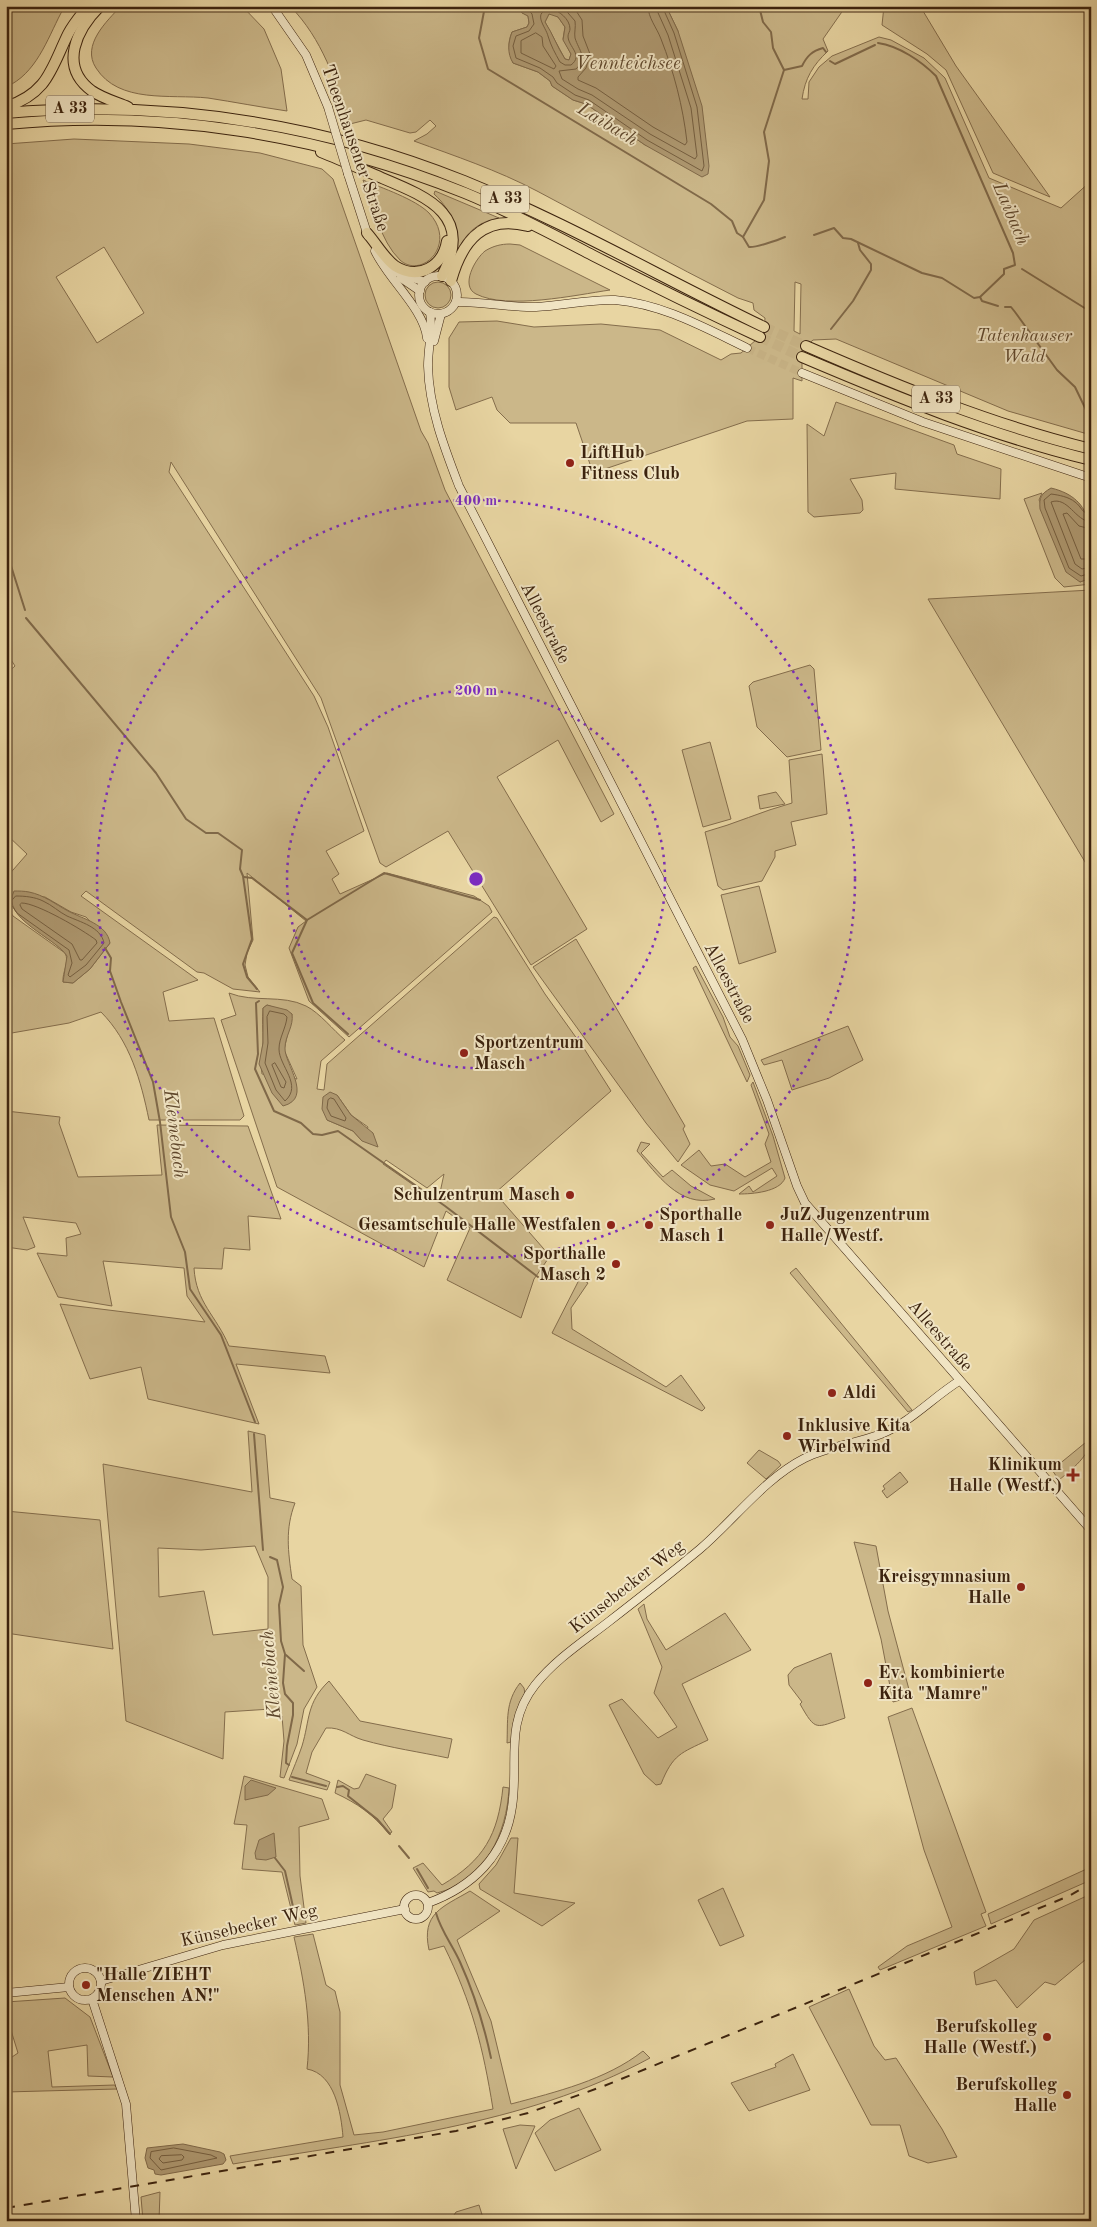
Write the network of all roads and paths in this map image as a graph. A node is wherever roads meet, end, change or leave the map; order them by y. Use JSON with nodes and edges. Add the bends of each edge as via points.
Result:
{"nodes":[{"id":1,"x":88,"y":6,"type":"edge"},
{"id":2,"x":100,"y":6,"type":"edge"},
{"id":3,"x":272,"y":6,"type":"edge"},
{"id":4,"x":6,"y":107,"type":"edge"},
{"id":5,"x":134,"y":109,"type":"junction"},
{"id":6,"x":6,"y":113,"type":"edge"},
{"id":7,"x":6,"y":124,"type":"edge"},
{"id":8,"x":285,"y":138,"type":"junction"},
{"id":9,"x":441,"y":211,"type":"junction"},
{"id":10,"x":543,"y":230,"type":"junction"},
{"id":11,"x":367,"y":233,"type":"junction"},
{"id":12,"x":375,"y":251,"type":"junction"},
{"id":13,"x":395,"y":272,"type":"junction"},
{"id":14,"x":446,"y":279,"type":"junction"},
{"id":15,"x":425,"y":282,"type":"junction"},
{"id":16,"x":420,"y":292,"type":"junction"},
{"id":17,"x":457,"y":293,"type":"junction"},
{"id":18,"x":456,"y":302,"type":"junction"},
{"id":19,"x":500,"y":306,"type":"junction"},
{"id":20,"x":430,"y":312,"type":"junction"},
{"id":21,"x":441,"y":314,"type":"junction"},
{"id":22,"x":806,"y":346,"type":"tunnel mouth"},
{"id":23,"x":747,"y":348,"type":"tunnel mouth"},
{"id":24,"x":802,"y":357,"type":"tunnel mouth"},
{"id":25,"x":428,"y":367,"type":"junction"},
{"id":26,"x":802,"y":373,"type":"tunnel mouth"},
{"id":27,"x":431,"y":390,"type":"junction"},
{"id":28,"x":1091,"y":449,"type":"edge"},
{"id":29,"x":1091,"y":460,"type":"edge"},
{"id":30,"x":1091,"y":478,"type":"edge"},
{"id":31,"x":959,"y":1381,"type":"junction"},
{"id":32,"x":1091,"y":1530,"type":"edge"},
{"id":33,"x":428,"y":1903,"type":"junction"},
{"id":34,"x":405,"y":1909,"type":"junction"},
{"id":35,"x":101,"y":1981,"type":"junction"},
{"id":36,"x":69,"y":1988,"type":"junction"},
{"id":37,"x":6,"y":1993,"type":"edge"},
{"id":38,"x":92,"y":1999,"type":"junction"},
{"id":39,"x":136,"y":2221,"type":"edge"}],
"edges":[{"from":1,"to":4,"type":"highway","via":[[68,34],[44,83],[33,95]]},
{"from":2,"to":5,"type":"highway","via":[[80,28],[75,41],[73,50],[77,70],[91,90]]},
{"from":3,"to":11,"type":"street","name":"Theenhausener Straße","bridge":true,"via":[[306,56],[328,107]]},
{"from":5,"to":6,"type":"highway","number":"A 33"},
{"from":5,"to":10,"type":"highway","number":"A 33","via":[[239,118],[298,129],[414,163],[533,212],[762,332]]},
{"from":7,"to":8,"type":"highway","number":"A 33","via":[[74,119],[157,121]]},
{"from":8,"to":9,"type":"highway","via":[[418,193]]},
{"from":8,"to":10,"type":"highway","number":"A 33","via":[[367,158],[420,176]]},
{"from":9,"to":11,"type":"highway","via":[[448,238],[445,252],[437,264],[425,271],[405,271],[394,265]]},
{"from":9,"to":14,"type":"highway","via":[[449,221],[453,238]]},
{"from":10,"to":14,"type":"highway","via":[[507,223],[480,230],[467,244]]},
{"from":11,"to":12,"type":"street","name":"Theenhausener Straße"},
{"from":12,"to":13,"type":"street","name":"Theenhausener Straße"},
{"from":12,"to":25,"type":"street","via":[[385,271],[423,323],[427,335]]},
{"from":13,"to":15,"type":"street","name":"Theenhausener Straße"},
{"from":13,"to":16,"type":"street","name":"Theenhausener Straße"},
{"from":14,"to":15,"type":"street","via":[[430,278]]},
{"from":14,"to":17,"type":"street"},
{"from":15,"to":16,"type":"street"},
{"from":16,"to":20,"type":"street","via":[[421,303]]},
{"from":17,"to":18,"type":"street"},
{"from":17,"to":19,"type":"street"},
{"from":18,"to":19,"type":"street"},
{"from":18,"to":21,"type":"street"},
{"from":19,"to":23,"type":"street","via":[[538,307],[615,300],[680,316]]},
{"from":20,"to":21,"type":"street"},
{"from":20,"to":25,"type":"street","name":"Alleestraße"},
{"from":21,"to":27,"type":"street","name":"Alleestraße","via":[[433,342]]},
{"from":22,"to":28,"type":"highway","number":"A 33","via":[[926,396],[1011,426]]},
{"from":24,"to":29,"type":"highway","number":"A 33","via":[[934,410]]},
{"from":25,"to":27,"type":"street","name":"Alleestraße"},
{"from":26,"to":30,"type":"street","via":[[923,422]]},
{"from":27,"to":31,"type":"street","name":"Alleestraße","via":[[439,434],[470,510],[742,1039],[805,1203]]},
{"from":31,"to":32,"type":"street","name":"Alleestraße"},
{"from":31,"to":33,"type":"street","name":"Künsebecker Weg","via":[[898,1426],[806,1457],[790,1467],[762,1489],[700,1550],[547,1671],[522,1704],[516,1720],[512,1807],[507,1831],[483,1870],[445,1897]]},
{"from":33,"to":34,"type":"street","via":[[425,1898],[415,1895],[405,1902]]},
{"from":33,"to":34,"type":"street","via":[[427,1912],[419,1918],[410,1917]]},
{"from":34,"to":35,"type":"street","name":"Künsebecker Weg","via":[[223,1945]]},
{"from":35,"to":36,"type":"street","via":[[94,1971],[82,1968],[71,1975]]},
{"from":35,"to":38,"type":"street","via":[[101,1988]]},
{"from":36,"to":37,"type":"street"},
{"from":36,"to":38,"type":"street","via":[[78,1999]]},
{"from":38,"to":39,"type":"street","via":[[126,2104]]}]}
